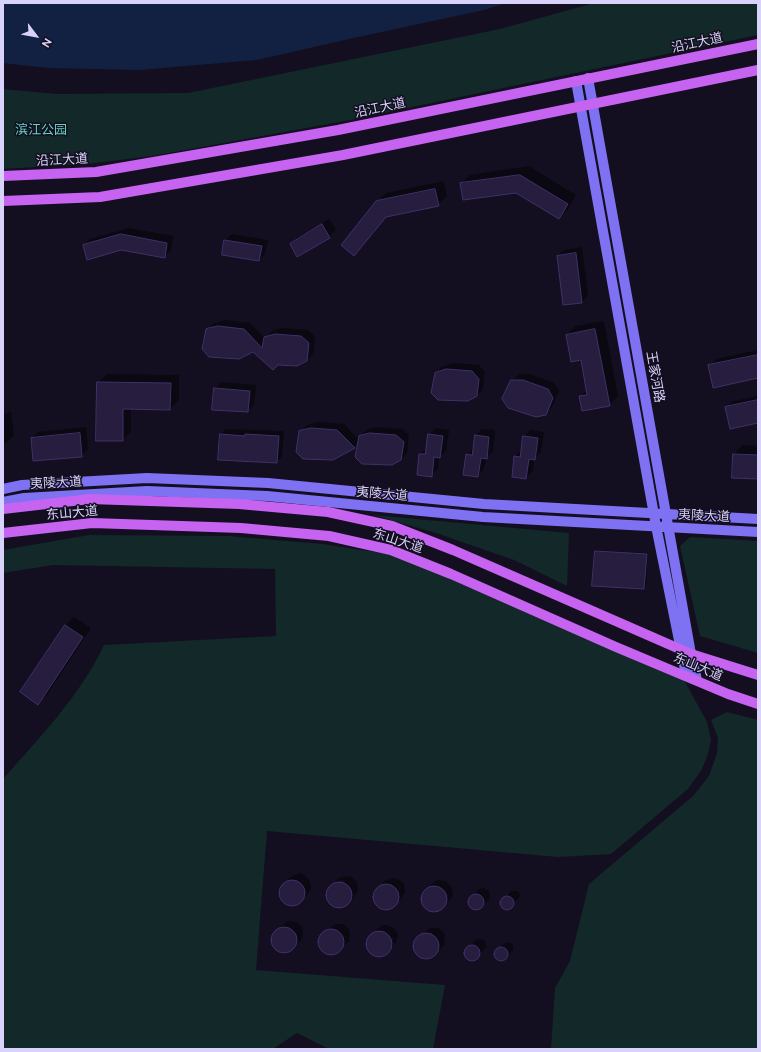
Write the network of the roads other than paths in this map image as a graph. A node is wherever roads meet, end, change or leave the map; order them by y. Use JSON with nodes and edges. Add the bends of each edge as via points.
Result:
{"nodes":[{"id":1,"x":758,"y":44,"type":"edge"},
{"id":2,"x":758,"y":70,"type":"edge"},
{"id":3,"x":588,"y":78,"type":"junction"},
{"id":4,"x":576,"y":81,"type":"junction"},
{"id":5,"x":593,"y":104,"type":"junction"},
{"id":6,"x":581,"y":106,"type":"junction"},
{"id":7,"x":3,"y":176,"type":"edge"},
{"id":8,"x":3,"y":201,"type":"edge"},
{"id":9,"x":3,"y":489,"type":"edge"},
{"id":10,"x":3,"y":502,"type":"edge"},
{"id":11,"x":3,"y":509,"type":"edge"},
{"id":12,"x":654,"y":513,"type":"junction"},
{"id":13,"x":666,"y":514,"type":"junction"},
{"id":14,"x":758,"y":519,"type":"edge"},
{"id":15,"x":656,"y":526,"type":"junction"},
{"id":16,"x":669,"y":527,"type":"junction"},
{"id":17,"x":758,"y":532,"type":"edge"},
{"id":18,"x":3,"y":533,"type":"edge"},
{"id":19,"x":680,"y":650,"type":"junction"},
{"id":20,"x":691,"y":654,"type":"junction"},
{"id":21,"x":686,"y":675,"type":"junction"},
{"id":22,"x":758,"y":675,"type":"edge"},
{"id":23,"x":697,"y":680,"type":"junction"},
{"id":24,"x":758,"y":704,"type":"edge"}],
"edges":[{"from":1,"to":3,"type":"main road","name":"沿江大道"},
{"from":2,"to":5,"type":"main road"},
{"from":3,"to":4,"type":"main road","name":"沿江大道"},
{"from":3,"to":5,"type":"main road","name":"王家河路"},
{"from":4,"to":6,"type":"main road","name":"王家河路"},
{"from":4,"to":7,"type":"main road","name":"沿江大道","via":[[338,130],[96,172]]},
{"from":5,"to":6,"type":"main road"},
{"from":5,"to":13,"type":"main road","name":"王家河路"},
{"from":6,"to":8,"type":"main road","via":[[343,155],[100,197]]},
{"from":6,"to":12,"type":"main road","name":"王家河路"},
{"from":9,"to":12,"type":"main road","name":"夷陵大道","via":[[22,485],[147,478],[268,483],[484,504]]},
{"from":10,"to":15,"type":"main road","name":"夷陵大道","via":[[24,498],[147,491],[267,496],[483,517]]},
{"from":11,"to":19,"type":"main road","name":"东山大道","via":[[90,499],[239,504],[328,512],[392,526],[453,550]]},
{"from":12,"to":13,"type":"main road","name":"夷陵大道"},
{"from":12,"to":15,"type":"main road","name":"王家河路"},
{"from":13,"to":14,"type":"main road","name":"夷陵大道"},
{"from":13,"to":16,"type":"main road","name":"王家河路"},
{"from":15,"to":16,"type":"main road","name":"夷陵大道"},
{"from":15,"to":19,"type":"main road","name":"王家河路"},
{"from":16,"to":17,"type":"main road","name":"夷陵大道"},
{"from":16,"to":20,"type":"main road","name":"王家河路"},
{"from":18,"to":21,"type":"main road","name":"东山大道","via":[[92,523],[241,528],[329,536],[391,550]]},
{"from":19,"to":20,"type":"main road","name":"东山大道"},
{"from":19,"to":21,"type":"main road","name":"王家河路"},
{"from":20,"to":22,"type":"main road","name":"东山大道"},
{"from":20,"to":23,"type":"main road","name":"王家河路"},
{"from":21,"to":23,"type":"main road","name":"东山大道"},
{"from":23,"to":24,"type":"main road","name":"东山大道"}]}
